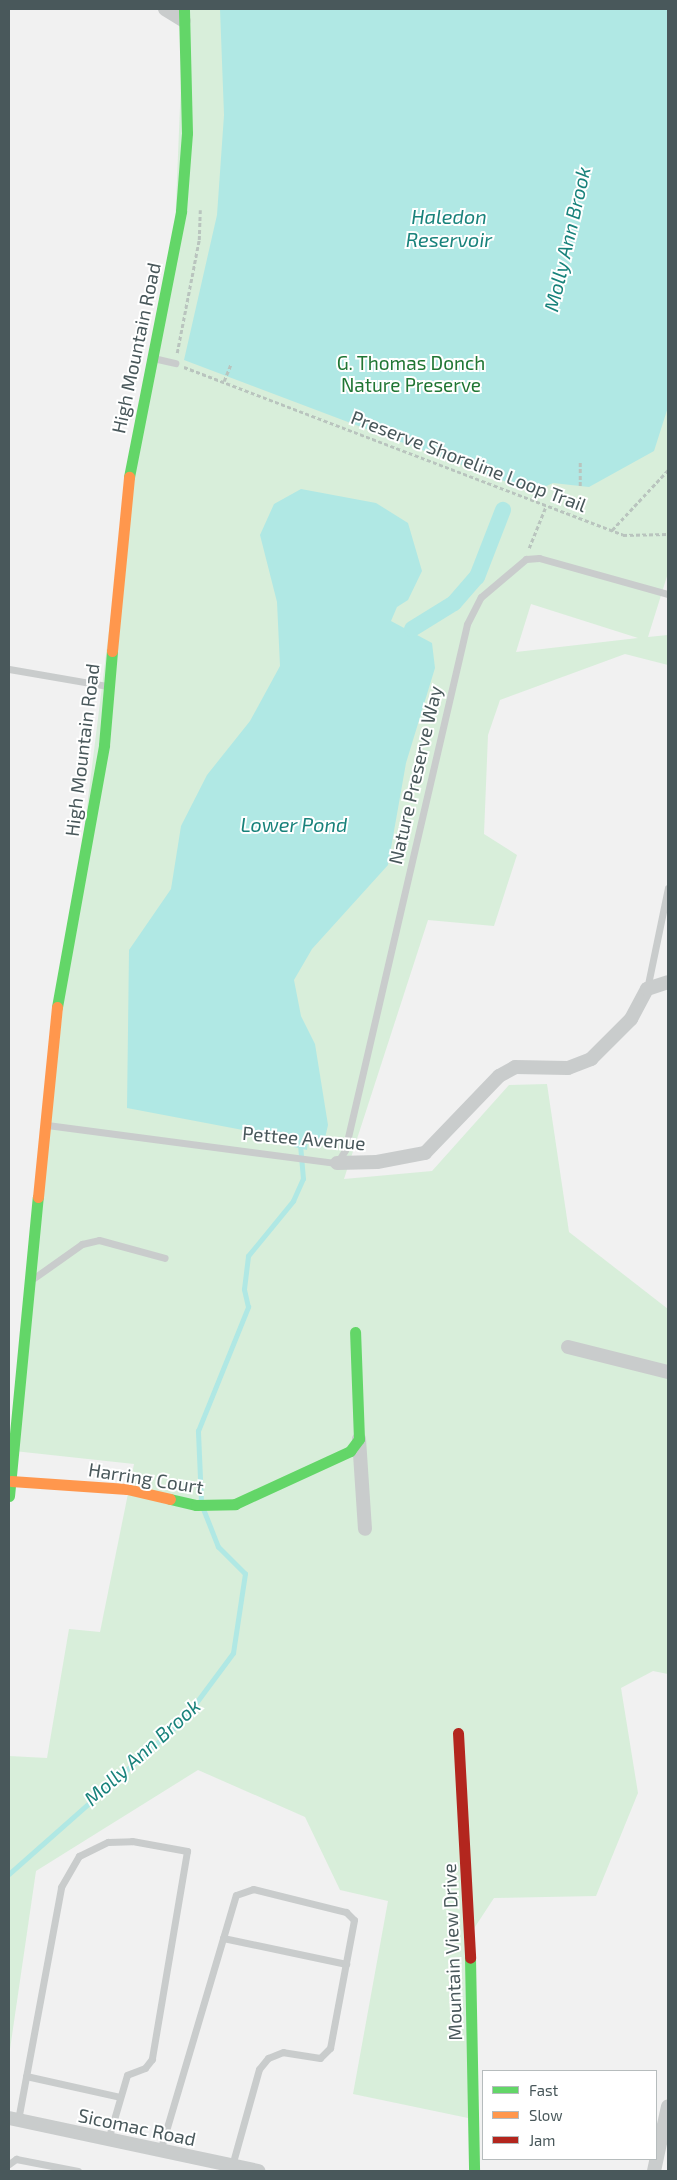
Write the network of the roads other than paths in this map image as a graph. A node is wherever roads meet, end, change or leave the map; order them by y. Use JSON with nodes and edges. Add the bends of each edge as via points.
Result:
{"nodes":[{"id":1,"x":165,"y":9,"type":"edge"},
{"id":2,"x":184,"y":15,"type":"edge"},
{"id":3,"x":152,"y":358,"type":"junction"},
{"id":4,"x":175,"y":363,"type":"road end"},
{"id":5,"x":668,"y":594,"type":"edge"},
{"id":6,"x":9,"y":669,"type":"edge"},
{"id":7,"x":110,"y":686,"type":"junction"},
{"id":8,"x":668,"y":888,"type":"edge"},
{"id":9,"x":668,"y":982,"type":"edge"},
{"id":10,"x":647,"y":989,"type":"junction"},
{"id":11,"x":43,"y":1124,"type":"junction"},
{"id":12,"x":337,"y":1163,"type":"junction"},
{"id":13,"x":165,"y":1258,"type":"dead end"},
{"id":14,"x":31,"y":1280,"type":"junction"},
{"id":15,"x":355,"y":1332,"type":"dead end"},
{"id":16,"x":568,"y":1347,"type":"dead end"},
{"id":17,"x":668,"y":1372,"type":"edge"},
{"id":18,"x":360,"y":1439,"type":"junction"},
{"id":19,"x":11,"y":1481,"type":"junction"},
{"id":20,"x":9,"y":1496,"type":"edge"},
{"id":21,"x":365,"y":1529,"type":"dead end"},
{"id":22,"x":458,"y":1733,"type":"dead end"},
{"id":23,"x":223,"y":1938,"type":"junction"},
{"id":24,"x":346,"y":1964,"type":"junction"},
{"id":25,"x":26,"y":2076,"type":"junction"},
{"id":26,"x":120,"y":2098,"type":"junction"},
{"id":27,"x":668,"y":2106,"type":"edge"},
{"id":28,"x":13,"y":2119,"type":"edge"},
{"id":29,"x":108,"y":2140,"type":"junction"},
{"id":30,"x":160,"y":2151,"type":"junction"},
{"id":31,"x":657,"y":2157,"type":"edge"},
{"id":32,"x":9,"y":2164,"type":"edge"},
{"id":33,"x":232,"y":2166,"type":"junction"},
{"id":34,"x":52,"y":2169,"type":"edge"},
{"id":35,"x":78,"y":2171,"type":"edge"},
{"id":36,"x":258,"y":2171,"type":"edge"},
{"id":37,"x":474,"y":2171,"type":"edge"}],
"edges":[{"from":1,"to":2,"type":"street"},
{"from":2,"to":3,"type":"main road","name":"High Mountain Road","via":[[186,174]]},
{"from":3,"to":4,"type":"lane"},
{"from":3,"to":7,"type":"main road","name":"High Mountain Road","via":[[122,528]]},
{"from":5,"to":12,"type":"lane","name":"Nature Preserve Way","via":[[539,558],[526,559],[481,597],[467,624],[345,1150]]},
{"from":6,"to":7,"type":"lane"},
{"from":7,"to":11,"type":"main road","name":"High Mountain Road","via":[[90,839],[56,1002]]},
{"from":8,"to":10,"type":"lane"},
{"from":9,"to":10,"type":"street"},
{"from":10,"to":12,"type":"street","name":"Pettee Avenue","via":[[625,1027],[591,1059],[568,1068],[515,1067],[499,1076],[425,1153],[378,1162]]},
{"from":11,"to":12,"type":"lane","name":"Pettee Avenue"},
{"from":11,"to":14,"type":"main road","name":"High Mountain Road"},
{"from":13,"to":14,"type":"lane","via":[[99,1240],[82,1244]]},
{"from":14,"to":19,"type":"main road","name":"High Mountain Road"},
{"from":15,"to":18,"type":"main road"},
{"from":16,"to":17,"type":"street"},
{"from":18,"to":19,"type":"main road","name":"Harring Court","via":[[350,1451],[266,1493],[235,1504],[196,1505],[127,1488]]},
{"from":18,"to":21,"type":"street"},
{"from":19,"to":20,"type":"main road","name":"High Mountain Road"},
{"from":22,"to":37,"type":"main road","name":"Mountain View Drive","via":[[469,1912]]},
{"from":23,"to":24,"type":"lane"},
{"from":23,"to":24,"type":"lane","via":[[236,1895],[252,1889],[346,1912],[354,1920]]},
{"from":23,"to":30,"type":"lane"},
{"from":24,"to":33,"type":"lane","via":[[330,2048],[320,2058],[283,2052],[268,2058],[259,2069]]},
{"from":25,"to":26,"type":"lane"},
{"from":25,"to":26,"type":"lane","via":[[61,1887],[79,1856],[108,1842],[132,1841],[187,1851],[152,2059],[145,2068],[126,2075]]},
{"from":25,"to":28,"type":"lane"},
{"from":26,"to":29,"type":"lane"},
{"from":27,"to":31,"type":"street"},
{"from":28,"to":29,"type":"street","name":"Sicomac Road"},
{"from":29,"to":30,"type":"street","name":"Sicomac Road"},
{"from":30,"to":33,"type":"street","name":"Sicomac Road"},
{"from":32,"to":34,"type":"lane","via":[[16,2158]]},
{"from":33,"to":36,"type":"street","name":"Sicomac Road"},
{"from":34,"to":35,"type":"lane"}]}
